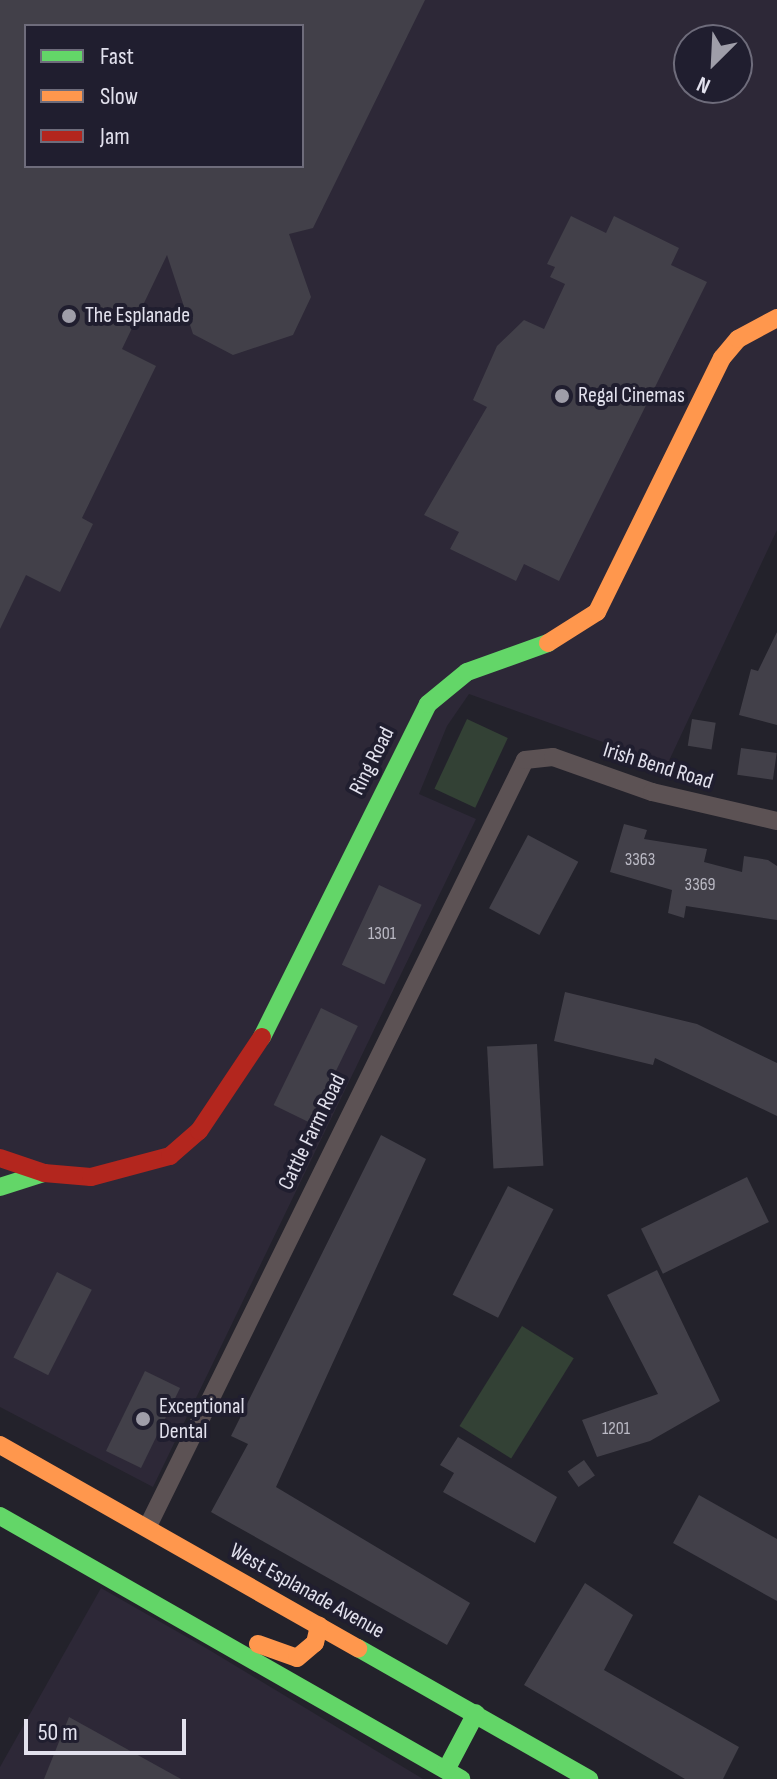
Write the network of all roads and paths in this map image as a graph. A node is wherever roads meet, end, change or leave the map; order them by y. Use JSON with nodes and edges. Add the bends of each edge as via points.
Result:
{"nodes":[{"id":1,"x":777,"y":318,"type":"edge"},
{"id":2,"x":525,"y":760,"type":"joint"},
{"id":3,"x":777,"y":821,"type":"edge"},
{"id":4,"x":0,"y":1158,"type":"edge"},
{"id":5,"x":44,"y":1173,"type":"junction"},
{"id":6,"x":0,"y":1187,"type":"edge"},
{"id":7,"x":0,"y":1445,"type":"edge"},
{"id":8,"x":0,"y":1516,"type":"edge"},
{"id":9,"x":147,"y":1528,"type":"junction"},
{"id":10,"x":158,"y":1605,"type":"junction"},
{"id":11,"x":319,"y":1625,"type":"junction"},
{"id":12,"x":476,"y":1713,"type":"junction"},
{"id":13,"x":454,"y":1775,"type":"edge"},
{"id":14,"x":589,"y":1779,"type":"edge"}],
"edges":[{"from":1,"to":5,"type":"main road","name":"Ring Road","via":[[738,339],[722,358],[597,612],[537,650],[467,672],[428,704],[226,1101],[170,1156],[136,1170]]},
{"from":2,"to":3,"type":"street","name":"Irish Bend Road","via":[[553,757],[652,792]]},
{"from":2,"to":9,"type":"street","name":"Cattle Farm Road"},
{"from":4,"to":5,"type":"main road","name":"Ring Road"},
{"from":5,"to":6,"type":"main road"},
{"from":7,"to":9,"type":"main road","name":"West Esplanade Avenue"},
{"from":8,"to":10,"type":"main road"},
{"from":9,"to":11,"type":"main road","name":"West Esplanade Avenue"},
{"from":10,"to":11,"type":"main road","via":[[286,1659],[308,1652]]},
{"from":10,"to":13,"type":"main road"},
{"from":11,"to":12,"type":"main road","name":"West Esplanade Avenue"},
{"from":12,"to":13,"type":"main road"},
{"from":12,"to":14,"type":"main road","name":"West Esplanade Avenue"}]}
